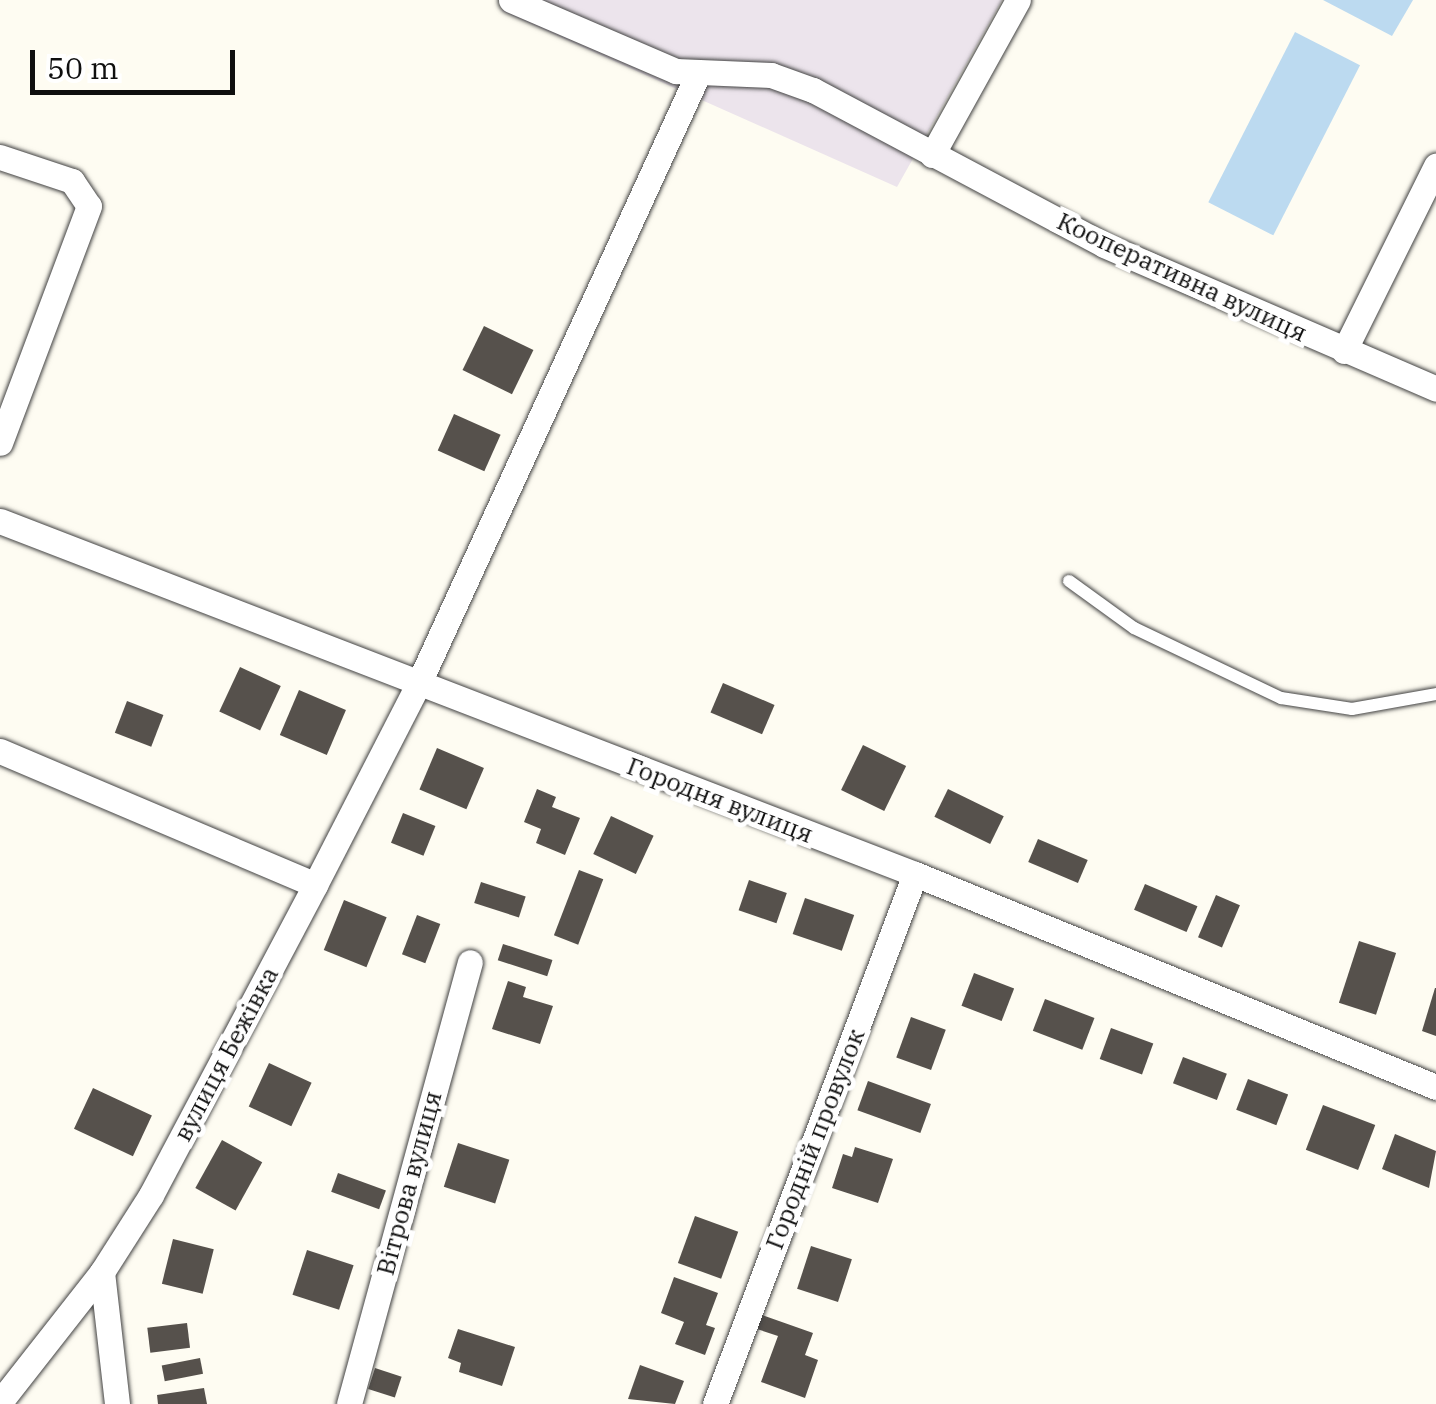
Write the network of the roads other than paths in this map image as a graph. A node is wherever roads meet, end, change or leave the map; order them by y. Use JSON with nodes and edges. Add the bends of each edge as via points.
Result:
{"nodes":[{"id":1,"x":511,"y":0,"type":"edge"},
{"id":2,"x":1018,"y":0,"type":"edge"},
{"id":3,"x":698,"y":74,"type":"junction"},
{"id":4,"x":932,"y":155,"type":"junction"},
{"id":5,"x":0,"y":157,"type":"edge"},
{"id":6,"x":1436,"y":166,"type":"edge"},
{"id":7,"x":1344,"y":351,"type":"junction"},
{"id":8,"x":1436,"y":390,"type":"edge"},
{"id":9,"x":0,"y":443,"type":"edge"},
{"id":10,"x":0,"y":522,"type":"edge"},
{"id":11,"x":1069,"y":581,"type":"dead end"},
{"id":12,"x":418,"y":685,"type":"junction"},
{"id":13,"x":1436,"y":694,"type":"edge"},
{"id":14,"x":2,"y":758,"type":"edge"},
{"id":15,"x":915,"y":874,"type":"junction"},
{"id":16,"x":316,"y":885,"type":"junction"},
{"id":17,"x":470,"y":962,"type":"dead end"},
{"id":18,"x":1436,"y":1087,"type":"edge"},
{"id":19,"x":102,"y":1272,"type":"junction"},
{"id":20,"x":0,"y":1402,"type":"edge"},
{"id":21,"x":116,"y":1404,"type":"edge"},
{"id":22,"x":349,"y":1404,"type":"edge"},
{"id":23,"x":715,"y":1404,"type":"edge"}],
"edges":[{"from":1,"to":3,"type":"street","via":[[645,62]]},
{"from":2,"to":4,"type":"street"},
{"from":3,"to":4,"type":"street","via":[[771,74]]},
{"from":3,"to":12,"type":"street","name":"вулиця Бежівка"},
{"from":4,"to":7,"type":"street","name":"Кооперативна вулиця","via":[[1104,245]]},
{"from":5,"to":9,"type":"street","via":[[72,181],[89,206]]},
{"from":6,"to":7,"type":"street"},
{"from":7,"to":8,"type":"street","name":"Кооперативна вулиця"},
{"from":10,"to":12,"type":"street","name":"Городня вулиця"},
{"from":11,"to":13,"type":"lane","via":[[1134,628],[1281,698],[1352,709]]},
{"from":12,"to":15,"type":"street","name":"Городня вулиця"},
{"from":12,"to":16,"type":"street","name":"вулиця Бежівка"},
{"from":14,"to":16,"type":"street"},
{"from":15,"to":18,"type":"street","name":"Городня вулиця"},
{"from":15,"to":23,"type":"street","name":"Городній провулок"},
{"from":16,"to":19,"type":"street","name":"вулиця Бежівка","via":[[151,1195]]},
{"from":17,"to":22,"type":"street","name":"Вітрова вулиця"},
{"from":19,"to":20,"type":"street","name":"вулиця Бежівка"},
{"from":19,"to":21,"type":"street"}]}
